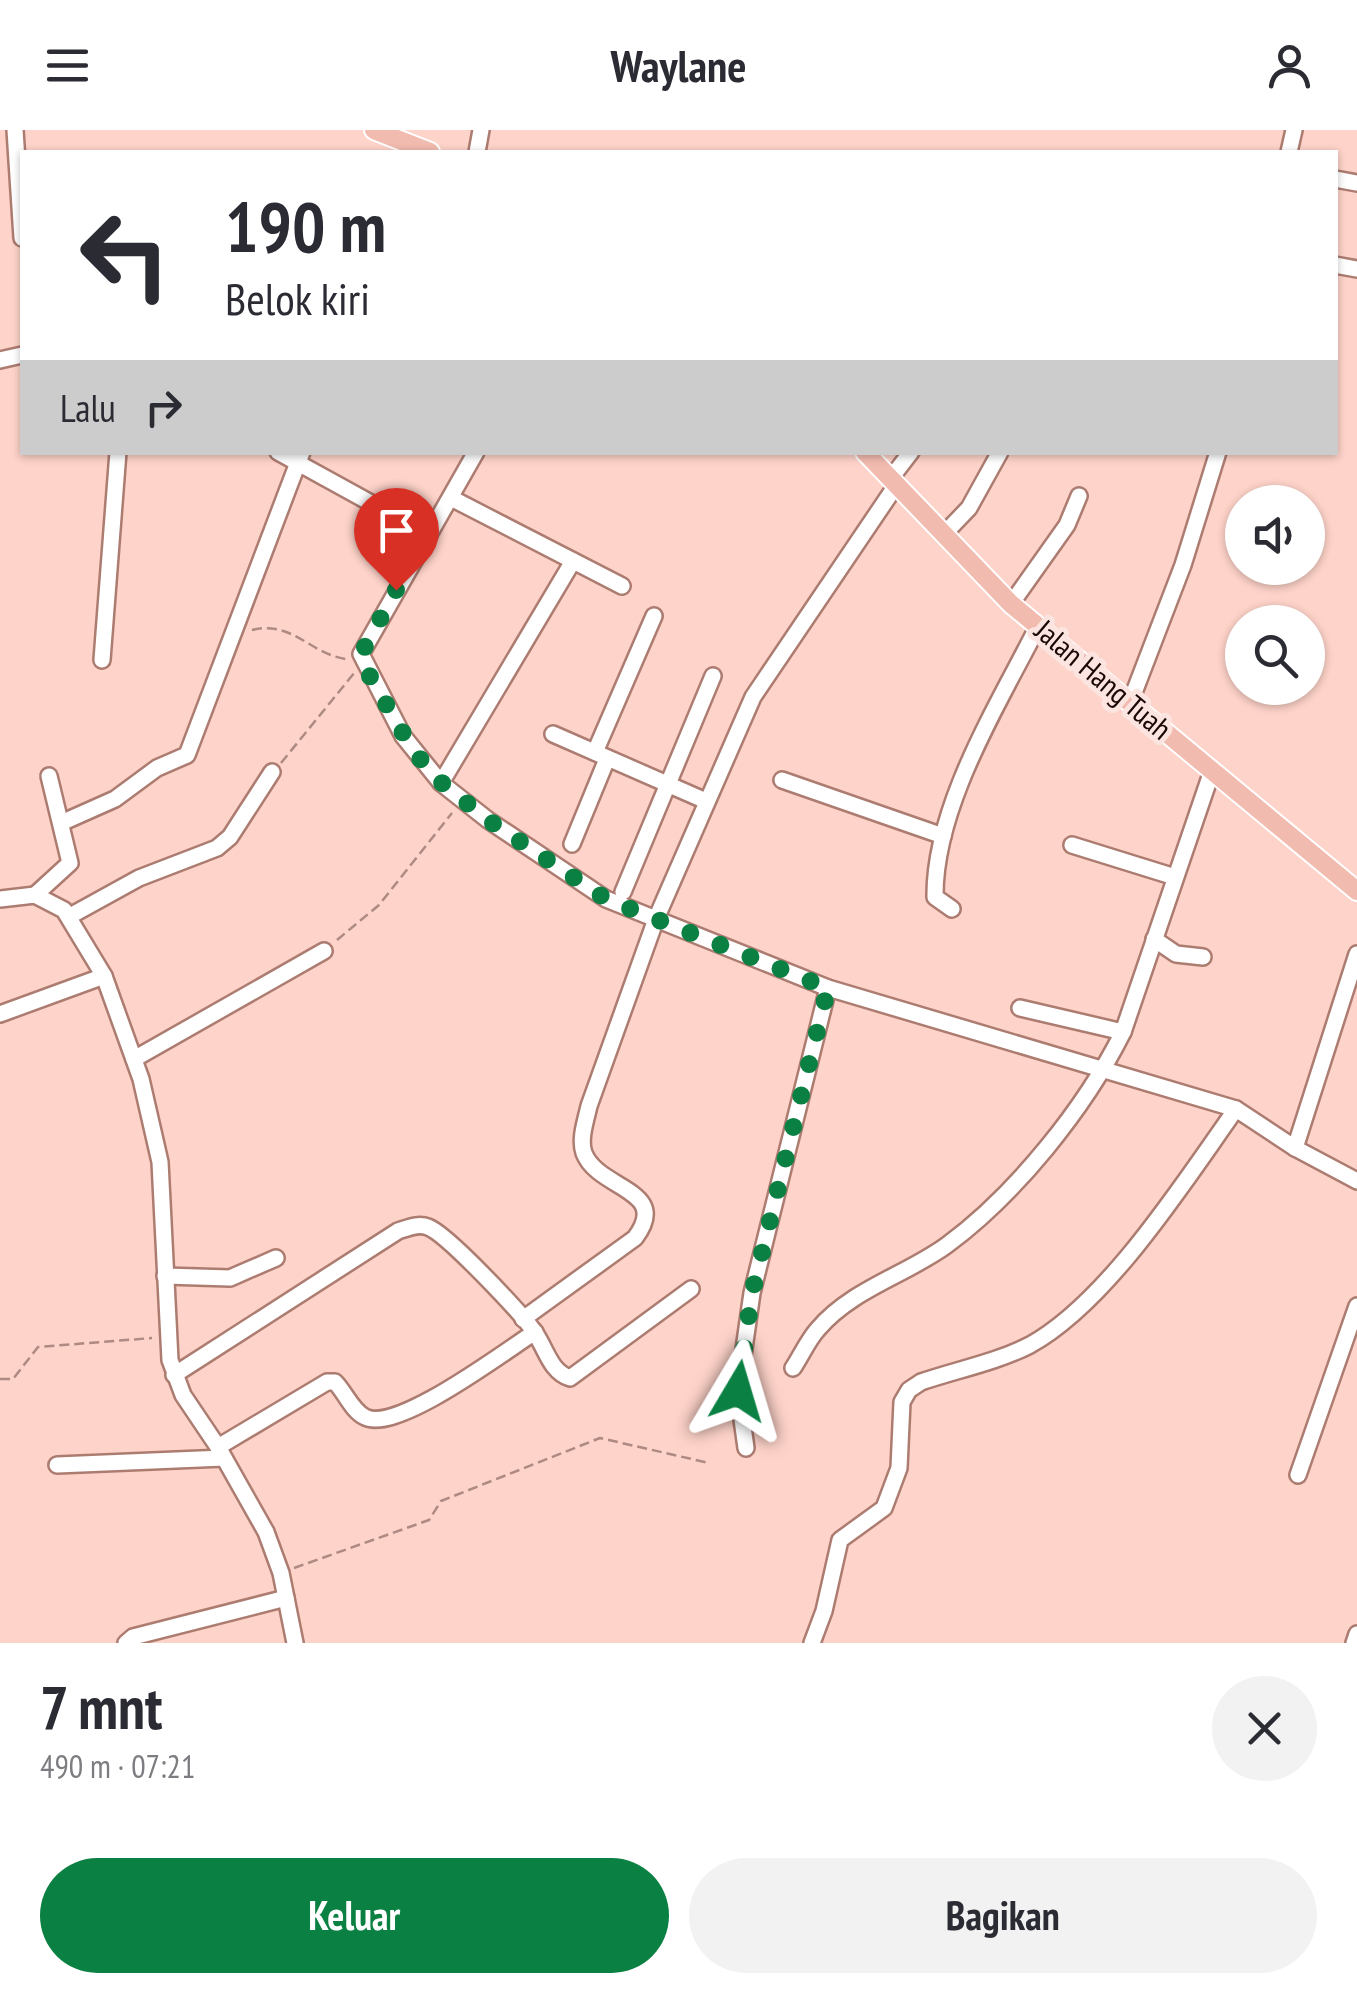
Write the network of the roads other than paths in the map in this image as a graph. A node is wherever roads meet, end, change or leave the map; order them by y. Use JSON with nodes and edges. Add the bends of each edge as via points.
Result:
{"nodes":[{"id":1,"x":15,"y":130,"type":"edge"},
{"id":2,"x":374,"y":130,"type":"edge"},
{"id":3,"x":421,"y":150,"type":"edge"},
{"id":4,"x":20,"y":207,"type":"edge"},
{"id":5,"x":118,"y":455,"type":"edge"},
{"id":6,"x":474,"y":455,"type":"edge"},
{"id":7,"x":868,"y":455,"type":"edge"},
{"id":8,"x":909,"y":455,"type":"edge"},
{"id":9,"x":998,"y":455,"type":"edge"},
{"id":10,"x":1217,"y":455,"type":"edge"},
{"id":11,"x":299,"y":458,"type":"edge"},
{"id":12,"x":894,"y":481,"type":"junction"},
{"id":13,"x":1079,"y":496,"type":"dead end"},
{"id":14,"x":451,"y":498,"type":"junction"},
{"id":15,"x":945,"y":533,"type":"junction"},
{"id":16,"x":429,"y":535,"type":"junction"},
{"id":17,"x":573,"y":561,"type":"junction"},
{"id":18,"x":622,"y":586,"type":"dead end"},
{"id":19,"x":1011,"y":604,"type":"junction"},
{"id":20,"x":654,"y":616,"type":"dead end"},
{"id":21,"x":1038,"y":626,"type":"junction"},
{"id":22,"x":102,"y":660,"type":"dead end"},
{"id":23,"x":713,"y":676,"type":"dead end"},
{"id":24,"x":1130,"y":703,"type":"junction"},
{"id":25,"x":554,"y":734,"type":"dead end"},
{"id":26,"x":601,"y":755,"type":"junction"},
{"id":27,"x":1212,"y":771,"type":"junction"},
{"id":28,"x":272,"y":772,"type":"road end"},
{"id":29,"x":49,"y":776,"type":"dead end"},
{"id":30,"x":782,"y":780,"type":"dead end"},
{"id":31,"x":442,"y":783,"type":"junction"},
{"id":32,"x":668,"y":784,"type":"junction"},
{"id":33,"x":706,"y":802,"type":"junction"},
{"id":34,"x":61,"y":823,"type":"junction"},
{"id":35,"x":943,"y":836,"type":"junction"},
{"id":36,"x":572,"y":844,"type":"dead end"},
{"id":37,"x":1072,"y":846,"type":"dead end"},
{"id":38,"x":1176,"y":877,"type":"junction"},
{"id":39,"x":623,"y":892,"type":"dead end"},
{"id":40,"x":1357,"y":892,"type":"edge"},
{"id":41,"x":35,"y":895,"type":"junction"},
{"id":42,"x":0,"y":899,"type":"edge"},
{"id":43,"x":952,"y":910,"type":"dead end"},
{"id":44,"x":70,"y":916,"type":"junction"},
{"id":45,"x":656,"y":919,"type":"junction"},
{"id":46,"x":1154,"y":938,"type":"junction"},
{"id":47,"x":324,"y":951,"type":"road end"},
{"id":48,"x":1357,"y":954,"type":"edge"},
{"id":49,"x":1203,"y":957,"type":"dead end"},
{"id":50,"x":104,"y":976,"type":"junction"},
{"id":51,"x":828,"y":988,"type":"junction"},
{"id":52,"x":1020,"y":1008,"type":"dead end"},
{"id":53,"x":0,"y":1014,"type":"edge"},
{"id":54,"x":1123,"y":1032,"type":"junction"},
{"id":55,"x":134,"y":1059,"type":"junction"},
{"id":56,"x":1103,"y":1072,"type":"junction"},
{"id":57,"x":1236,"y":1109,"type":"junction"},
{"id":58,"x":1295,"y":1148,"type":"junction"},
{"id":59,"x":1357,"y":1182,"type":"edge"},
{"id":60,"x":276,"y":1258,"type":"dead end"},
{"id":61,"x":165,"y":1276,"type":"junction"},
{"id":62,"x":691,"y":1289,"type":"dead end"},
{"id":63,"x":1357,"y":1306,"type":"edge"},
{"id":64,"x":523,"y":1319,"type":"junction"},
{"id":65,"x":535,"y":1332,"type":"junction"},
{"id":66,"x":794,"y":1368,"type":"dead end"},
{"id":67,"x":174,"y":1375,"type":"junction"},
{"id":68,"x":746,"y":1448,"type":"dead end"},
{"id":69,"x":221,"y":1452,"type":"junction"},
{"id":70,"x":57,"y":1465,"type":"dead end"},
{"id":71,"x":1298,"y":1476,"type":"dead end"},
{"id":72,"x":286,"y":1598,"type":"junction"},
{"id":73,"x":1357,"y":1634,"type":"edge"},
{"id":74,"x":126,"y":1643,"type":"edge"},
{"id":75,"x":295,"y":1643,"type":"edge"},
{"id":76,"x":812,"y":1643,"type":"edge"},
{"id":77,"x":1354,"y":1643,"type":"edge"}],
"edges":[{"from":1,"to":4,"type":"street"},
{"from":2,"to":3,"type":"main road"},
{"from":5,"to":22,"type":"street"},
{"from":6,"to":14,"type":"street"},
{"from":7,"to":12,"type":"main road","name":"Jalan Hang Tuah"},
{"from":8,"to":12,"type":"street"},
{"from":9,"to":15,"type":"street","via":[[969,508]]},
{"from":10,"to":24,"type":"street"},
{"from":11,"to":16,"type":"street"},
{"from":11,"to":34,"type":"street","via":[[187,755]]},
{"from":12,"to":15,"type":"main road","name":"Jalan Hang Tuah"},
{"from":12,"to":33,"type":"street","via":[[753,696]]},
{"from":13,"to":19,"type":"street"},
{"from":14,"to":16,"type":"street"},
{"from":14,"to":17,"type":"street"},
{"from":15,"to":19,"type":"main road","name":"Jalan Hang Tuah"},
{"from":16,"to":31,"type":"street","via":[[363,660],[402,736]]},
{"from":17,"to":18,"type":"street"},
{"from":17,"to":31,"type":"street"},
{"from":19,"to":21,"type":"main road","name":"Jalan Hang Tuah"},
{"from":20,"to":26,"type":"street"},
{"from":21,"to":24,"type":"main road","name":"Jalan Hang Tuah"},
{"from":21,"to":35,"type":"street","via":[[980,740]]},
{"from":23,"to":32,"type":"street"},
{"from":24,"to":27,"type":"main road","name":"Jalan Hang Tuah"},
{"from":25,"to":26,"type":"street"},
{"from":26,"to":32,"type":"street"},
{"from":26,"to":36,"type":"street"},
{"from":27,"to":38,"type":"street"},
{"from":27,"to":40,"type":"main road","name":"Jalan Hang Tuah"},
{"from":28,"to":44,"type":"street","via":[[217,848],[138,878]]},
{"from":29,"to":34,"type":"street"},
{"from":30,"to":35,"type":"street"},
{"from":31,"to":45,"type":"street","via":[[582,886]]},
{"from":32,"to":33,"type":"street"},
{"from":32,"to":39,"type":"street"},
{"from":33,"to":45,"type":"street"},
{"from":34,"to":41,"type":"street","via":[[70,863]]},
{"from":35,"to":43,"type":"street","via":[[935,896]]},
{"from":37,"to":38,"type":"street"},
{"from":38,"to":46,"type":"street"},
{"from":41,"to":42,"type":"street"},
{"from":41,"to":44,"type":"street"},
{"from":44,"to":50,"type":"street"},
{"from":45,"to":51,"type":"street"},
{"from":45,"to":64,"type":"street","via":[[582,1138],[594,1168],[640,1201],[647,1222],[635,1238]]},
{"from":46,"to":49,"type":"street","via":[[1176,954]]},
{"from":46,"to":54,"type":"street"},
{"from":47,"to":55,"type":"street"},
{"from":48,"to":58,"type":"street"},
{"from":50,"to":53,"type":"street"},
{"from":50,"to":55,"type":"street"},
{"from":51,"to":56,"type":"street"},
{"from":51,"to":68,"type":"street","via":[[752,1293],[738,1391]]},
{"from":52,"to":54,"type":"street"},
{"from":54,"to":56,"type":"street"},
{"from":55,"to":61,"type":"street","via":[[160,1162]]},
{"from":56,"to":57,"type":"street"},
{"from":56,"to":66,"type":"street","via":[[988,1210],[946,1246],[842,1308],[818,1328]]},
{"from":57,"to":58,"type":"street"},
{"from":57,"to":76,"type":"street","via":[[1127,1255],[1058,1326],[1018,1350],[909,1390],[902,1402],[899,1468],[884,1508],[840,1540]]},
{"from":58,"to":59,"type":"street"},
{"from":60,"to":61,"type":"street","via":[[230,1278]]},
{"from":61,"to":67,"type":"street"},
{"from":62,"to":65,"type":"street","via":[[570,1378],[555,1370]]},
{"from":63,"to":71,"type":"street"},
{"from":64,"to":65,"type":"street"},
{"from":64,"to":67,"type":"street","via":[[444,1238],[415,1226]]},
{"from":65,"to":69,"type":"street","via":[[413,1410],[370,1420],[335,1382],[327,1382]]},
{"from":67,"to":69,"type":"street"},
{"from":69,"to":70,"type":"street"},
{"from":69,"to":72,"type":"street","via":[[266,1532]]},
{"from":72,"to":74,"type":"street"},
{"from":72,"to":75,"type":"street"},
{"from":73,"to":77,"type":"street"}]}
